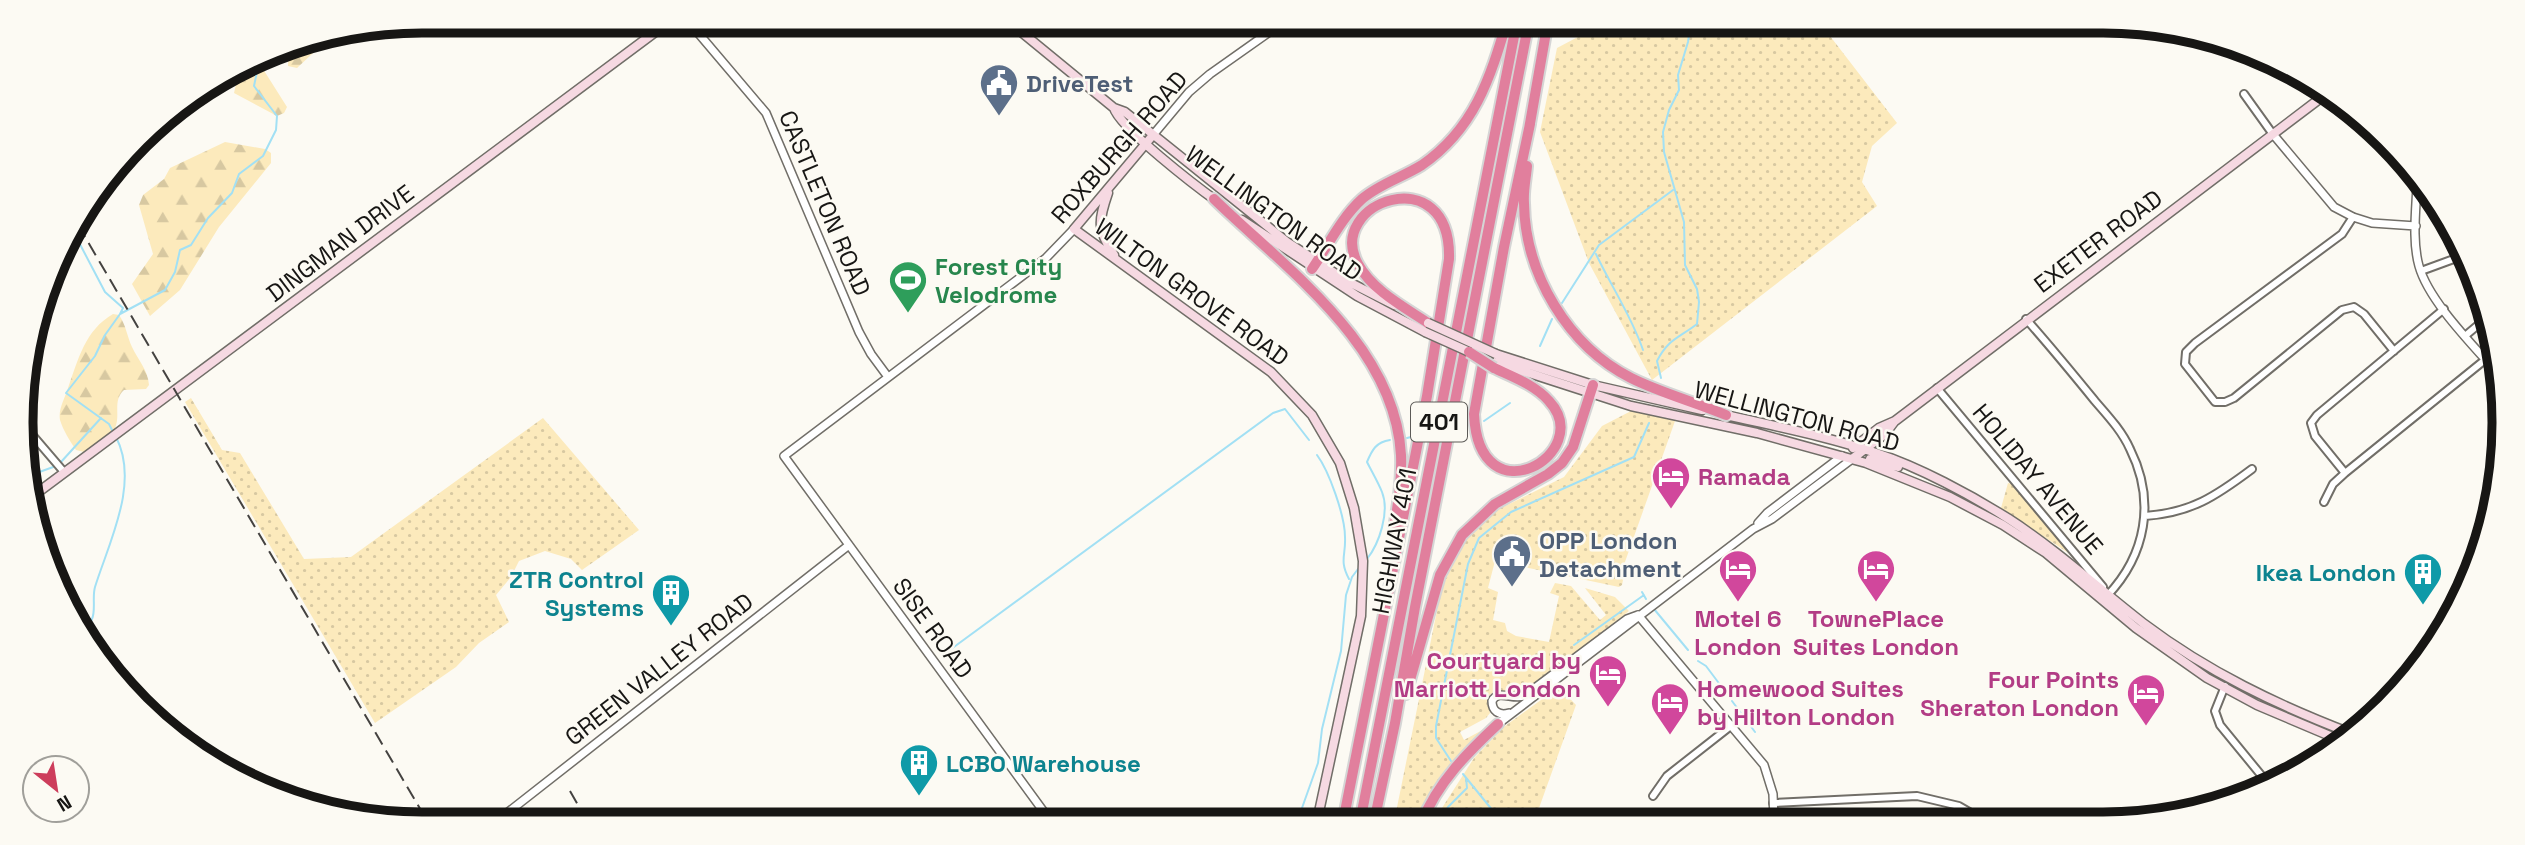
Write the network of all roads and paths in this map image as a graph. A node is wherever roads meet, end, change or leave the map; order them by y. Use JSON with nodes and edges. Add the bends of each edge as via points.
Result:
{"nodes":[{"id":1,"x":654,"y":33,"type":"edge"},
{"id":2,"x":698,"y":33,"type":"edge"},
{"id":3,"x":1023,"y":33,"type":"edge"},
{"id":4,"x":1268,"y":33,"type":"edge"},
{"id":5,"x":1503,"y":33,"type":"edge"},
{"id":6,"x":1515,"y":33,"type":"edge"},
{"id":7,"x":1527,"y":33,"type":"edge"},
{"id":8,"x":1546,"y":33,"type":"edge"},
{"id":9,"x":2244,"y":94,"type":"dead end"},
{"id":10,"x":2319,"y":99,"type":"edge"},
{"id":11,"x":1114,"y":108,"type":"junction"},
{"id":12,"x":1530,"y":124,"type":"junction"},
{"id":13,"x":2272,"y":134,"type":"junction"},
{"id":14,"x":1153,"y":135,"type":"junction"},
{"id":15,"x":1147,"y":143,"type":"junction"},
{"id":16,"x":1110,"y":187,"type":"junction"},
{"id":17,"x":2417,"y":194,"type":"edge"},
{"id":18,"x":1214,"y":199,"type":"junction"},
{"id":19,"x":2353,"y":217,"type":"junction"},
{"id":20,"x":2416,"y":226,"type":"junction"},
{"id":21,"x":1074,"y":229,"type":"junction"},
{"id":22,"x":2455,"y":258,"type":"edge"},
{"id":23,"x":1118,"y":261,"type":"junction"},
{"id":24,"x":1314,"y":265,"type":"junction"},
{"id":25,"x":2421,"y":271,"type":"junction"},
{"id":26,"x":2444,"y":309,"type":"junction"},
{"id":27,"x":2026,"y":319,"type":"junction"},
{"id":28,"x":2479,"y":325,"type":"edge"},
{"id":29,"x":1427,"y":328,"type":"junction"},
{"id":30,"x":2465,"y":336,"type":"junction"},
{"id":31,"x":2394,"y":351,"type":"junction"},
{"id":32,"x":1469,"y":352,"type":"joint"},
{"id":33,"x":2486,"y":359,"type":"joint"},
{"id":34,"x":1495,"y":361,"type":"junction"},
{"id":35,"x":888,"y":377,"type":"junction"},
{"id":36,"x":1937,"y":388,"type":"junction"},
{"id":37,"x":1592,"y":389,"type":"junction"},
{"id":38,"x":1726,"y":415,"type":"junction"},
{"id":39,"x":1895,"y":421,"type":"junction"},
{"id":40,"x":34,"y":436,"type":"edge"},
{"id":41,"x":1865,"y":450,"type":"junction"},
{"id":42,"x":1854,"y":454,"type":"junction"},
{"id":43,"x":784,"y":456,"type":"joint"},
{"id":44,"x":1842,"y":456,"type":"junction"},
{"id":45,"x":2252,"y":469,"type":"dead end"},
{"id":46,"x":64,"y":472,"type":"junction"},
{"id":47,"x":2345,"y":473,"type":"junction"},
{"id":48,"x":1924,"y":474,"type":"junction"},
{"id":49,"x":40,"y":491,"type":"edge"},
{"id":50,"x":2324,"y":502,"type":"dead end"},
{"id":51,"x":2145,"y":516,"type":"junction"},
{"id":52,"x":1753,"y":528,"type":"junction"},
{"id":53,"x":849,"y":545,"type":"junction"},
{"id":54,"x":2106,"y":598,"type":"junction"},
{"id":55,"x":1387,"y":601,"type":"junction"},
{"id":56,"x":1638,"y":615,"type":"junction"},
{"id":57,"x":2229,"y":680,"type":"junction"},
{"id":58,"x":2224,"y":689,"type":"junction"},
{"id":59,"x":1514,"y":712,"type":"junction"},
{"id":60,"x":1395,"y":723,"type":"junction"},
{"id":61,"x":1498,"y":724,"type":"joint"},
{"id":62,"x":1732,"y":725,"type":"junction"},
{"id":63,"x":2342,"y":729,"type":"edge"},
{"id":64,"x":2332,"y":736,"type":"edge"},
{"id":65,"x":2263,"y":777,"type":"edge"},
{"id":66,"x":1653,"y":796,"type":"dead end"},
{"id":67,"x":1773,"y":803,"type":"junction"},
{"id":68,"x":508,"y":812,"type":"edge"},
{"id":69,"x":1044,"y":812,"type":"edge"},
{"id":70,"x":1319,"y":812,"type":"edge"},
{"id":71,"x":1345,"y":812,"type":"edge"},
{"id":72,"x":1362,"y":812,"type":"edge"},
{"id":73,"x":1376,"y":812,"type":"edge"},
{"id":74,"x":1428,"y":812,"type":"edge"},
{"id":75,"x":1774,"y":812,"type":"edge"},
{"id":76,"x":1969,"y":812,"type":"edge"}],
"edges":[{"from":1,"to":46,"type":"main road","name":"DINGMAN DRIVE"},
{"from":2,"to":35,"type":"street","name":"CASTLETON ROAD","via":[[766,113],[864,343]]},
{"from":3,"to":11,"type":"main road"},
{"from":4,"to":14,"type":"street","name":"ROXBURGH ROAD","via":[[1197,85]]},
{"from":5,"to":24,"type":"highway","via":[[1485,87],[1459,133],[1420,166],[1363,199]]},
{"from":6,"to":72,"type":"highway","name":"HIGHWAY 401","number":"401"},
{"from":7,"to":60,"type":"highway","name":"HIGHWAY 401","number":"401"},
{"from":8,"to":12,"type":"highway"},
{"from":9,"to":13,"type":"street"},
{"from":10,"to":13,"type":"main road","name":"EXETER ROAD"},
{"from":11,"to":14,"type":"main road"},
{"from":11,"to":15,"type":"main road","name":"WELLINGTON ROAD"},
{"from":12,"to":34,"type":"highway","via":[[1474,414],[1480,450],[1492,463],[1503,469],[1528,470],[1554,450],[1559,435],[1557,412],[1539,392]]},
{"from":12,"to":38,"type":"highway","via":[[1524,203],[1528,243],[1558,312],[1602,360]]},
{"from":13,"to":19,"type":"street","via":[[2334,207]]},
{"from":13,"to":27,"type":"main road","name":"EXETER ROAD"},
{"from":14,"to":15,"type":"main road","name":"ROXBURGH ROAD"},
{"from":14,"to":24,"type":"main road"},
{"from":15,"to":16,"type":"main road","name":"ROXBURGH ROAD"},
{"from":15,"to":18,"type":"main road","name":"WELLINGTON ROAD"},
{"from":16,"to":21,"type":"main road","name":"ROXBURGH ROAD"},
{"from":16,"to":23,"type":"main road","via":[[1100,229]]},
{"from":17,"to":20,"type":"street"},
{"from":18,"to":24,"type":"main road","name":"WELLINGTON ROAD"},
{"from":18,"to":55,"type":"highway","via":[[1332,311],[1354,338],[1393,411],[1401,453],[1400,489]]},
{"from":19,"to":20,"type":"street","via":[[2390,226]]},
{"from":19,"to":31,"type":"street","via":[[2342,234],[2194,343],[2186,352],[2185,364],[2216,402],[2225,402],[2342,310],[2354,307]]},
{"from":20,"to":25,"type":"street"},
{"from":21,"to":23,"type":"main road","name":"WILTON GROVE ROAD"},
{"from":21,"to":35,"type":"street","name":"ROXBURGH ROAD","via":[[1046,258]]},
{"from":22,"to":25,"type":"street"},
{"from":23,"to":70,"type":"main road","name":"WILTON GROVE ROAD","via":[[1271,372],[1312,415],[1340,463],[1363,561],[1361,616]]},
{"from":24,"to":29,"type":"main road"},
{"from":25,"to":26,"type":"street"},
{"from":26,"to":30,"type":"street"},
{"from":26,"to":31,"type":"street"},
{"from":27,"to":36,"type":"main road","name":"EXETER ROAD"},
{"from":27,"to":51,"type":"street","via":[[2130,447],[2143,488]]},
{"from":28,"to":30,"type":"street"},
{"from":29,"to":32,"type":"main road","bridge":true},
{"from":29,"to":34,"type":"main road","name":"WELLINGTON ROAD","bridge":true},
{"from":29,"to":55,"type":"highway","via":[[1365,275],[1357,262],[1354,240],[1361,220],[1390,198],[1420,201],[1446,226],[1450,241],[1443,311]]},
{"from":30,"to":33,"type":"street"},
{"from":31,"to":47,"type":"street","via":[[2311,423],[2315,436]]},
{"from":32,"to":34,"type":"highway","bridge":true},
{"from":33,"to":47,"type":"street"},
{"from":34,"to":37,"type":"main road","name":"WELLINGTON ROAD"},
{"from":35,"to":43,"type":"street","name":"ROXBURGH ROAD"},
{"from":36,"to":39,"type":"main road","name":"EXETER ROAD"},
{"from":36,"to":54,"type":"street","name":"HOLIDAY AVENUE"},
{"from":37,"to":38,"type":"main road","name":"WELLINGTON ROAD"},
{"from":37,"to":44,"type":"main road","name":"WELLINGTON ROAD","via":[[1632,406]]},
{"from":37,"to":60,"type":"highway","via":[[1573,447],[1562,463],[1495,504],[1462,535],[1440,575],[1403,709]]},
{"from":38,"to":42,"type":"main road","name":"WELLINGTON ROAD"},
{"from":39,"to":41,"type":"main road","name":"EXETER ROAD"},
{"from":39,"to":42,"type":"main road","name":"EXETER ROAD","via":[[1879,428]]},
{"from":40,"to":46,"type":"street"},
{"from":41,"to":42,"type":"main road","name":"WELLINGTON ROAD"},
{"from":41,"to":48,"type":"main road","name":"WELLINGTON ROAD"},
{"from":42,"to":44,"type":"main road","name":"EXETER ROAD"},
{"from":42,"to":48,"type":"main road"},
{"from":42,"to":52,"type":"street","name":"EXETER ROAD","via":[[1772,519]]},
{"from":42,"to":54,"type":"main road","name":"WELLINGTON ROAD","via":[[2003,526]]},
{"from":43,"to":53,"type":"street","name":"SISE ROAD"},
{"from":44,"to":52,"type":"street","name":"EXETER ROAD"},
{"from":45,"to":51,"type":"street","via":[[2201,503],[2166,515]]},
{"from":46,"to":49,"type":"main road","name":"DINGMAN DRIVE"},
{"from":47,"to":50,"type":"street"},
{"from":48,"to":54,"type":"main road","name":"WELLINGTON ROAD","via":[[2055,549]]},
{"from":51,"to":54,"type":"street","via":[[2131,567]]},
{"from":52,"to":56,"type":"street","name":"EXETER ROAD"},
{"from":53,"to":68,"type":"street","name":"GREEN VALLEY ROAD"},
{"from":53,"to":69,"type":"street","name":"SISE ROAD"},
{"from":54,"to":57,"type":"main road","name":"WELLINGTON ROAD"},
{"from":54,"to":58,"type":"main road","name":"WELLINGTON ROAD","via":[[2162,647]]},
{"from":55,"to":71,"type":"highway"},
{"from":56,"to":59,"type":"street","name":"EXETER ROAD"},
{"from":56,"to":59,"type":"street","name":"EXETER ROAD","via":[[1524,696],[1494,697],[1494,710],[1505,715]]},
{"from":56,"to":62,"type":"street"},
{"from":57,"to":58,"type":"street"},
{"from":57,"to":63,"type":"main road","name":"WELLINGTON ROAD"},
{"from":58,"to":64,"type":"main road","name":"WELLINGTON ROAD"},
{"from":58,"to":65,"type":"street","via":[[2215,711],[2220,725]]},
{"from":59,"to":61,"type":"street","name":"EXETER ROAD"},
{"from":60,"to":73,"type":"highway","name":"HIGHWAY 401","number":"401"},
{"from":61,"to":74,"type":"highway","via":[[1466,754]]},
{"from":62,"to":66,"type":"street","via":[[1667,776]]},
{"from":62,"to":67,"type":"street","via":[[1764,765]]},
{"from":67,"to":75,"type":"street"},
{"from":67,"to":76,"type":"street","via":[[1917,796]]}]}
